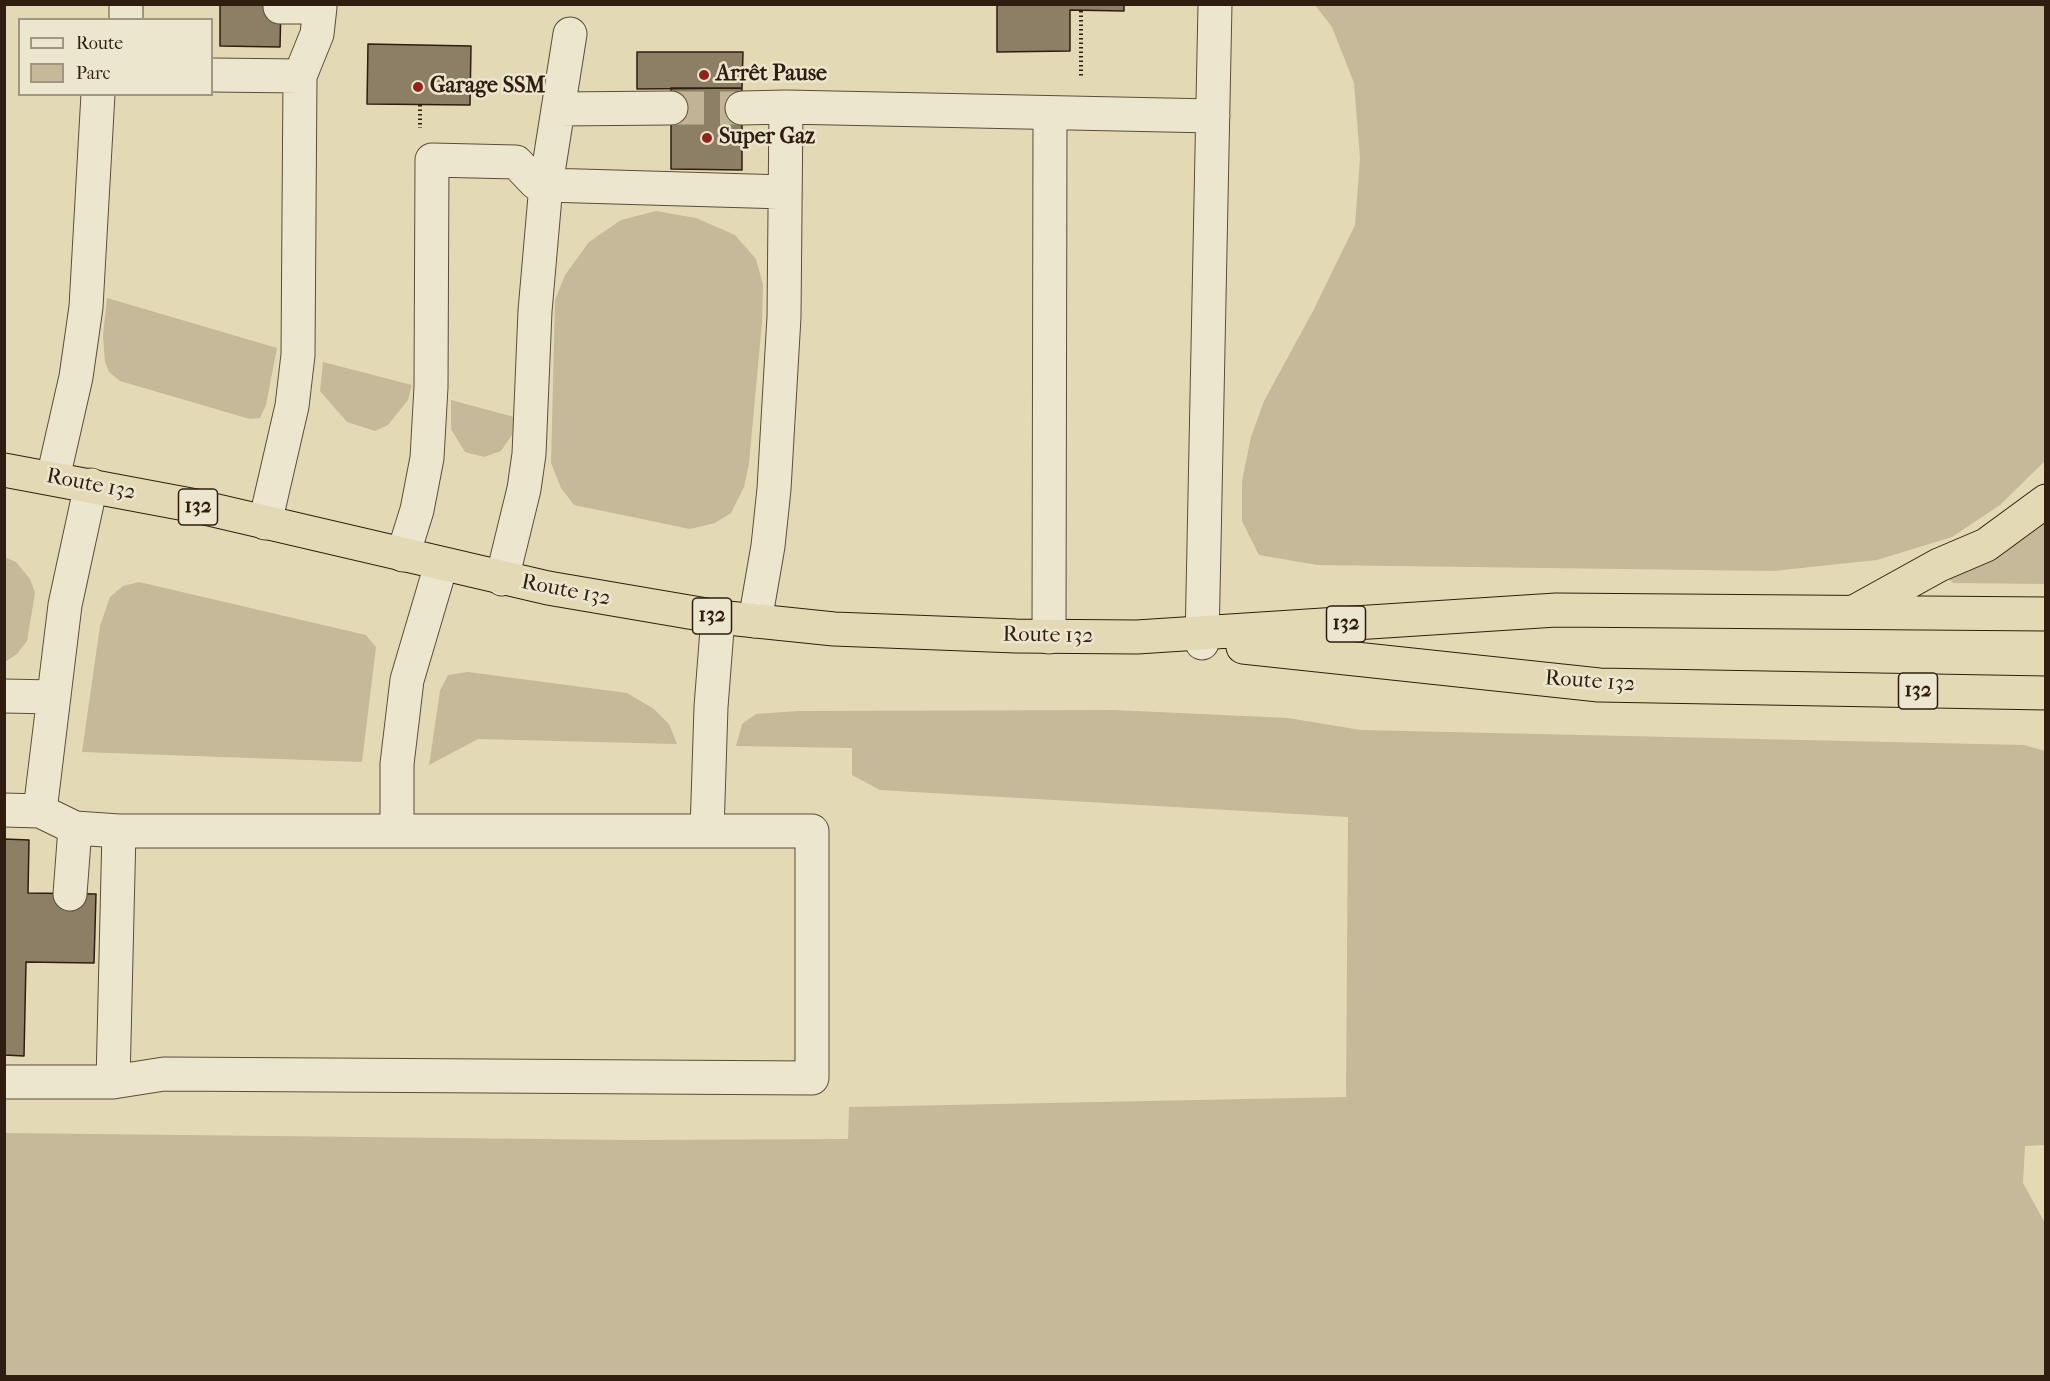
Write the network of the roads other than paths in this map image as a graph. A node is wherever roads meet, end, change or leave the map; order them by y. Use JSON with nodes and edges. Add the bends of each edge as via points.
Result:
{"nodes":[{"id":1,"x":1215,"y":4,"type":"edge"},
{"id":2,"x":280,"y":7,"type":"dead end"},
{"id":3,"x":570,"y":34,"type":"dead end"},
{"id":4,"x":213,"y":75,"type":"edge"},
{"id":5,"x":300,"y":76,"type":"junction"},
{"id":6,"x":98,"y":96,"type":"edge"},
{"id":7,"x":786,"y":107,"type":"junction"},
{"id":8,"x":671,"y":108,"type":"tunnel mouth"},
{"id":9,"x":742,"y":108,"type":"tunnel mouth"},
{"id":10,"x":558,"y":109,"type":"junction"},
{"id":11,"x":1066,"y":114,"type":"junction"},
{"id":12,"x":1213,"y":116,"type":"junction"},
{"id":13,"x":546,"y":185,"type":"junction"},
{"id":14,"x":785,"y":192,"type":"junction"},
{"id":15,"x":4,"y":470,"type":"edge"},
{"id":16,"x":53,"y":478,"type":"junction"},
{"id":17,"x":91,"y":485,"type":"junction"},
{"id":18,"x":2046,"y":501,"type":"edge"},
{"id":19,"x":266,"y":523,"type":"junction"},
{"id":20,"x":403,"y":555,"type":"junction"},
{"id":21,"x":441,"y":565,"type":"junction"},
{"id":22,"x":502,"y":579,"type":"junction"},
{"id":23,"x":1853,"y":613,"type":"junction"},
{"id":24,"x":2046,"y":614,"type":"edge"},
{"id":25,"x":718,"y":617,"type":"junction"},
{"id":26,"x":755,"y":621,"type":"junction"},
{"id":27,"x":1049,"y":637,"type":"junction"},
{"id":28,"x":1202,"y":639,"type":"junction"},
{"id":29,"x":2046,"y":693,"type":"edge"},
{"id":30,"x":4,"y":696,"type":"edge"},
{"id":31,"x":54,"y":697,"type":"junction"},
{"id":32,"x":4,"y":810,"type":"edge"},
{"id":33,"x":40,"y":810,"type":"junction"},
{"id":34,"x":75,"y":828,"type":"junction"},
{"id":35,"x":119,"y":831,"type":"junction"},
{"id":36,"x":397,"y":831,"type":"junction"},
{"id":37,"x":707,"y":831,"type":"junction"},
{"id":38,"x":70,"y":894,"type":"dead end"},
{"id":39,"x":4,"y":1082,"type":"edge"},
{"id":40,"x":113,"y":1082,"type":"junction"}],
"edges":[{"from":1,"to":12,"type":"lane"},
{"from":2,"to":5,"type":"lane","via":[[320,7],[316,34]]},
{"from":3,"to":10,"type":"lane"},
{"from":4,"to":5,"type":"lane"},
{"from":5,"to":19,"type":"lane","via":[[298,355],[292,406]]},
{"from":6,"to":16,"type":"lane","via":[[86,308],[76,377]]},
{"from":7,"to":9,"type":"lane"},
{"from":7,"to":11,"type":"lane"},
{"from":7,"to":14,"type":"lane"},
{"from":8,"to":10,"type":"lane"},
{"from":10,"to":13,"type":"lane"},
{"from":11,"to":12,"type":"lane"},
{"from":11,"to":27,"type":"lane"},
{"from":12,"to":28,"type":"lane"},
{"from":13,"to":14,"type":"lane"},
{"from":13,"to":20,"type":"lane","via":[[536,183],[516,162],[432,160],[427,458]]},
{"from":13,"to":22,"type":"lane","via":[[535,311],[530,454]]},
{"from":14,"to":26,"type":"lane","via":[[784,317],[774,489]]},
{"from":15,"to":16,"type":"highway","name":"Route 132","number":"132"},
{"from":16,"to":17,"type":"highway","name":"Route 132","number":"132"},
{"from":17,"to":19,"type":"highway","name":"Route 132","number":"132"},
{"from":17,"to":31,"type":"lane","via":[[65,605]]},
{"from":18,"to":23,"type":"highway","via":[[1986,545],[1939,565]]},
{"from":19,"to":20,"type":"highway","name":"Route 132","number":"132"},
{"from":20,"to":21,"type":"highway","name":"Route 132","number":"132"},
{"from":21,"to":22,"type":"highway","name":"Route 132","number":"132"},
{"from":21,"to":36,"type":"lane","via":[[407,680],[397,764]]},
{"from":22,"to":25,"type":"highway","name":"Route 132","number":"132"},
{"from":23,"to":24,"type":"highway","name":"Route 132","number":"132"},
{"from":23,"to":28,"type":"highway","name":"Route 132","number":"132","via":[[1556,609]]},
{"from":25,"to":26,"type":"highway","name":"Route 132","number":"132"},
{"from":25,"to":37,"type":"lane"},
{"from":26,"to":27,"type":"highway","name":"Route 132","number":"132","via":[[904,633]]},
{"from":27,"to":28,"type":"highway","name":"Route 132","number":"132"},
{"from":28,"to":29,"type":"highway","name":"Route 132","number":"132","via":[[1599,685]]},
{"from":30,"to":31,"type":"lane"},
{"from":31,"to":33,"type":"lane"},
{"from":32,"to":33,"type":"lane"},
{"from":33,"to":34,"type":"lane"},
{"from":34,"to":35,"type":"lane"},
{"from":34,"to":38,"type":"lane"},
{"from":35,"to":36,"type":"lane"},
{"from":35,"to":40,"type":"lane"},
{"from":36,"to":37,"type":"lane"},
{"from":37,"to":40,"type":"lane","via":[[812,831],[812,1078],[164,1074]]},
{"from":39,"to":40,"type":"lane"}]}
